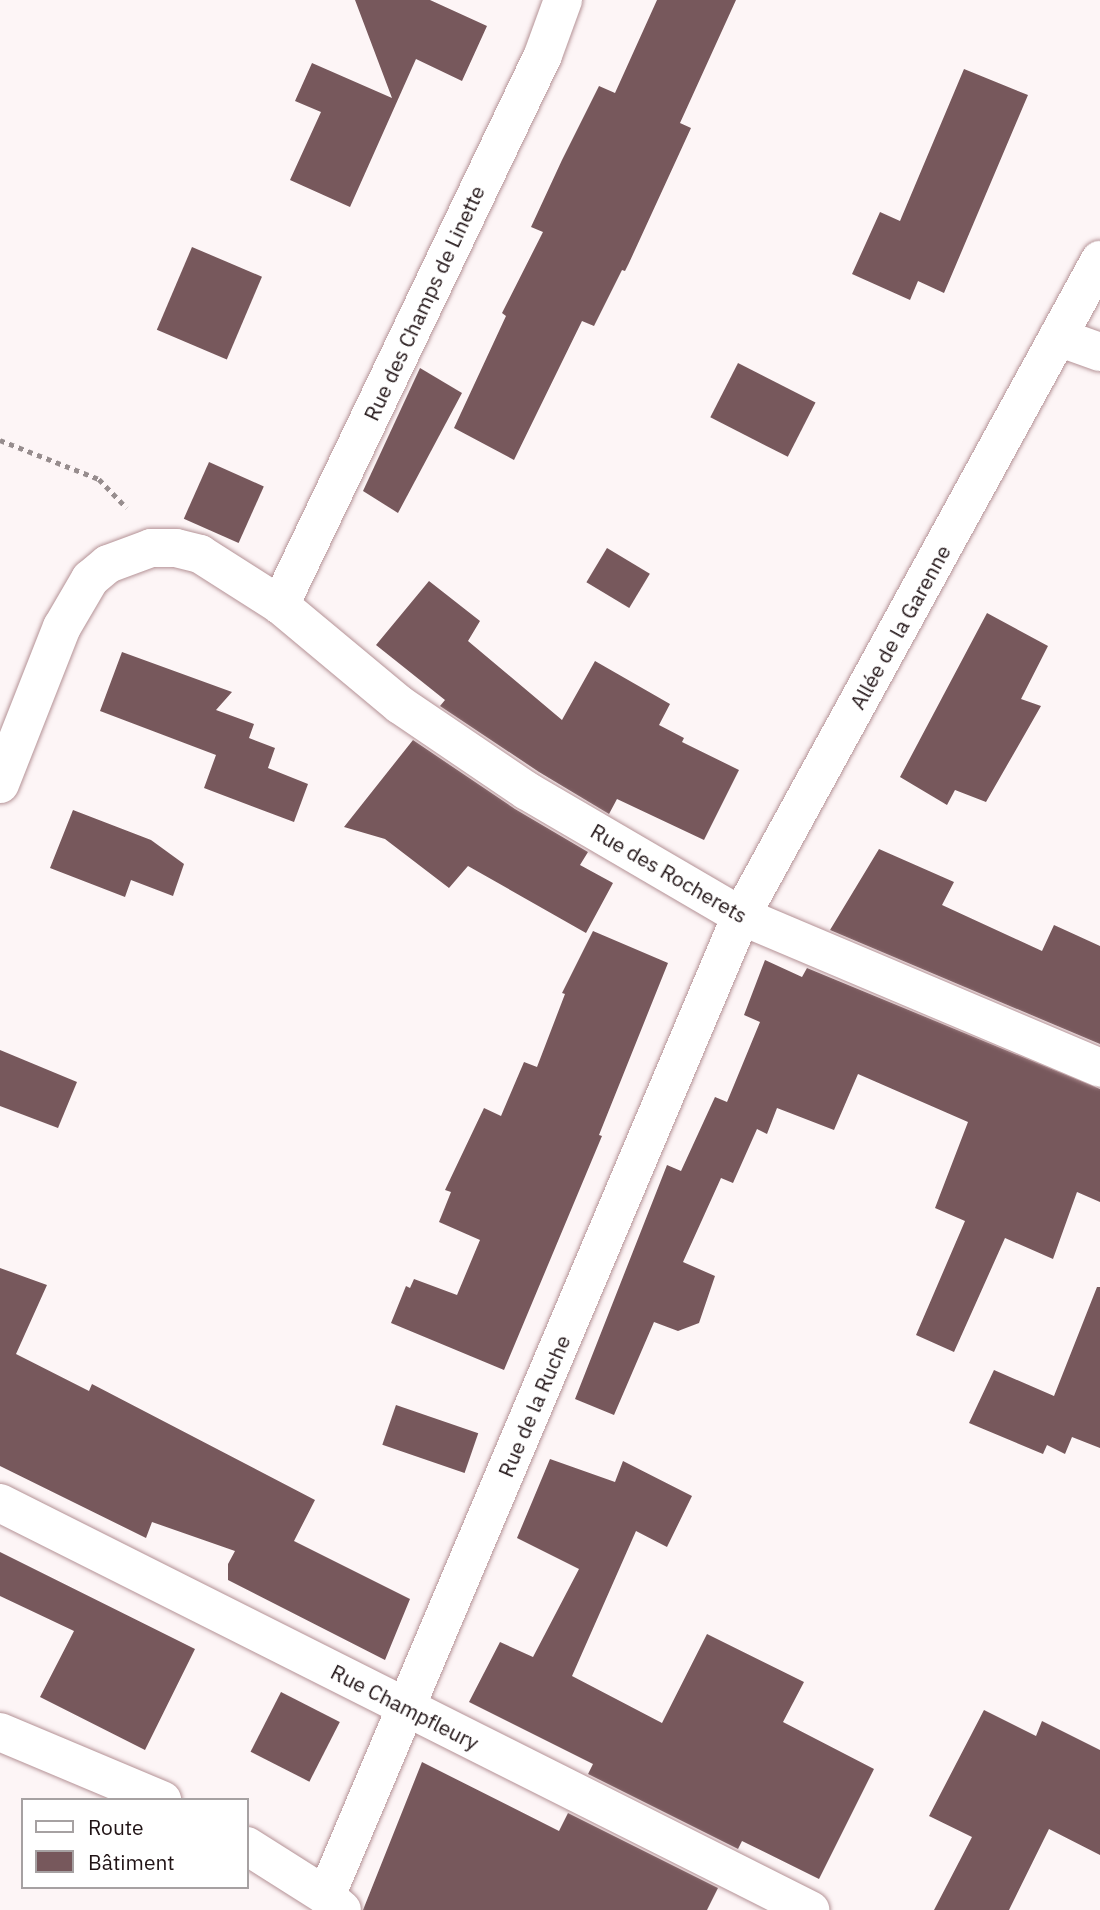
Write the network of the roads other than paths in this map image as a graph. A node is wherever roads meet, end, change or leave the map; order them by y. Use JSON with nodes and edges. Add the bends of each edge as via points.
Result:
{"nodes":[{"id":1,"x":563,"y":0,"type":"edge"},
{"id":2,"x":1100,"y":260,"type":"edge"},
{"id":3,"x":1058,"y":337,"type":"junction"},
{"id":4,"x":1100,"y":352,"type":"edge"},
{"id":5,"x":280,"y":605,"type":"junction"},
{"id":6,"x":0,"y":784,"type":"edge"},
{"id":7,"x":741,"y":916,"type":"junction"},
{"id":8,"x":1100,"y":1068,"type":"edge"},
{"id":9,"x":0,"y":1503,"type":"edge"},
{"id":10,"x":407,"y":1708,"type":"junction"},
{"id":11,"x":0,"y":1732,"type":"edge"},
{"id":12,"x":157,"y":1798,"type":"edge"},
{"id":13,"x":248,"y":1847,"type":"edge"},
{"id":14,"x":334,"y":1903,"type":"edge"},
{"id":15,"x":810,"y":1910,"type":"edge"}],
"edges":[{"from":1,"to":5,"type":"street","name":"Rue des Champs de Linette","via":[[543,55]]},
{"from":2,"to":3,"type":"street","name":"Allée de la Garenne"},
{"from":3,"to":4,"type":"street"},
{"from":3,"to":7,"type":"street","name":"Allée de la Garenne"},
{"from":5,"to":6,"type":"street","name":"Rue des Rocherets","via":[[200,554],[176,548],[151,548],[108,564],[90,579],[62,627]]},
{"from":5,"to":7,"type":"street","name":"Rue des Rocherets","via":[[400,705],[527,791]]},
{"from":7,"to":8,"type":"street","name":"Rue des Rocherets"},
{"from":7,"to":10,"type":"street","name":"Rue de la Ruche"},
{"from":9,"to":10,"type":"street","name":"Rue Champfleury"},
{"from":10,"to":14,"type":"street","name":"Rue de la Ruche"},
{"from":10,"to":15,"type":"street","name":"Rue Champfleury"},
{"from":11,"to":12,"type":"street"},
{"from":13,"to":14,"type":"street"}]}
